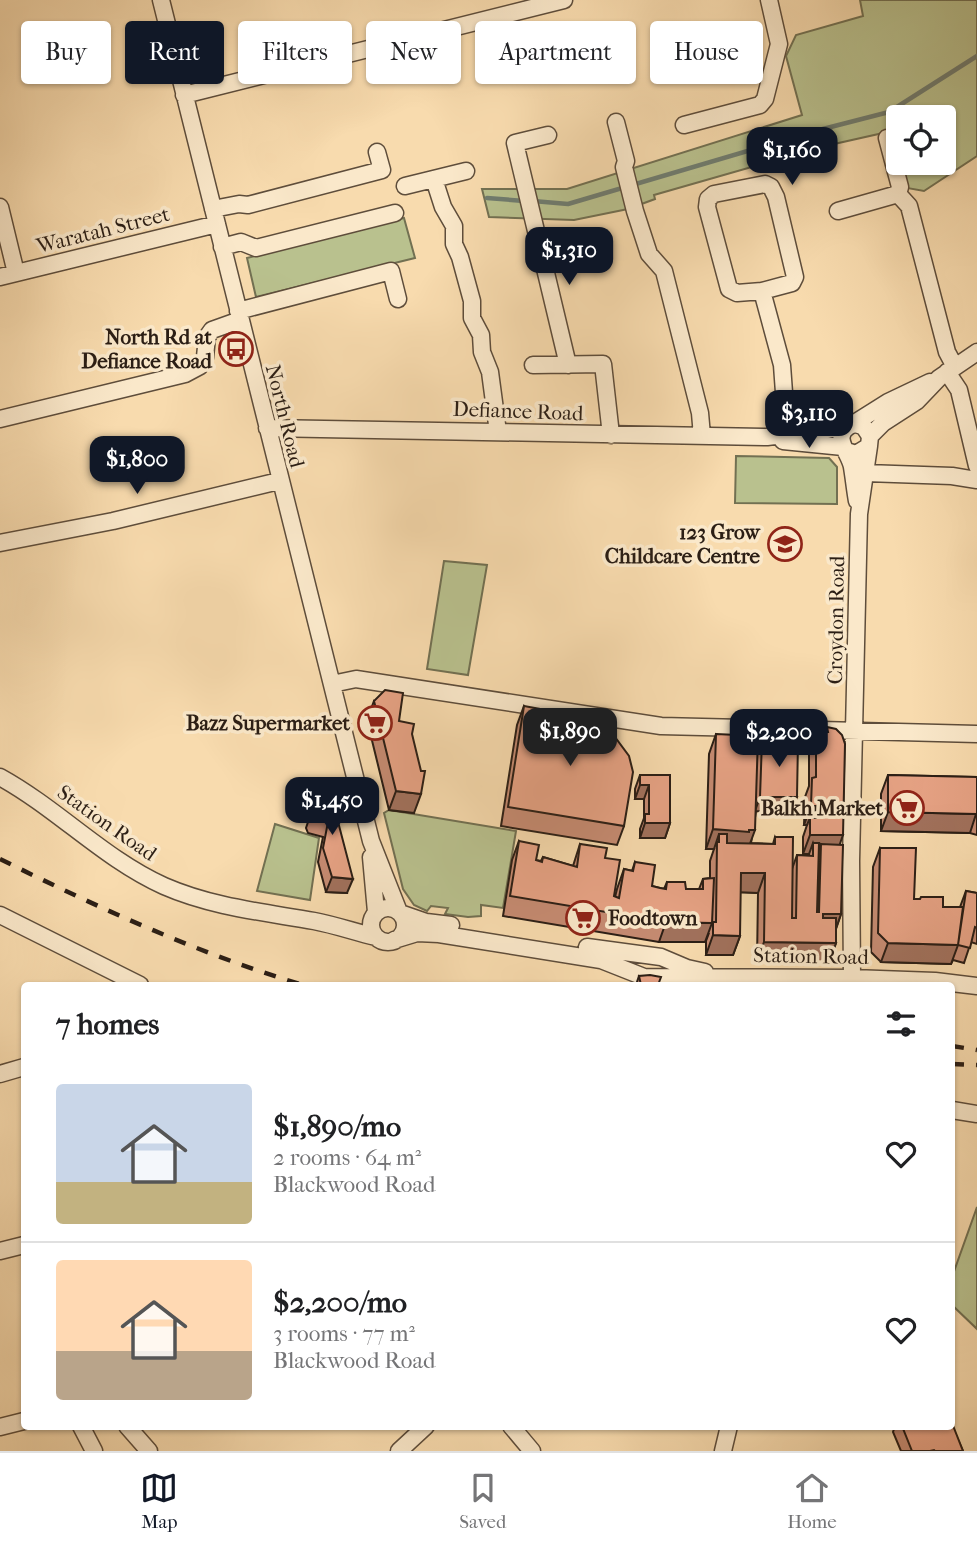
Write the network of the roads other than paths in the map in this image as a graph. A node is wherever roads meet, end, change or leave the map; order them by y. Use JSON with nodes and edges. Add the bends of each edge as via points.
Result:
{"nodes":[{"id":1,"x":161,"y":0,"type":"edge"},
{"id":2,"x":564,"y":0,"type":"edge"},
{"id":3,"x":769,"y":0,"type":"edge"},
{"id":4,"x":184,"y":95,"type":"junction"},
{"id":5,"x":616,"y":122,"type":"dead end"},
{"id":6,"x":684,"y":124,"type":"dead end"},
{"id":7,"x":548,"y":135,"type":"dead end"},
{"id":8,"x":377,"y":152,"type":"dead end"},
{"id":9,"x":466,"y":171,"type":"dead end"},
{"id":10,"x":897,"y":175,"type":"edge"},
{"id":11,"x":434,"y":179,"type":"junction"},
{"id":12,"x":405,"y":186,"type":"dead end"},
{"id":13,"x":904,"y":200,"type":"junction"},
{"id":14,"x":0,"y":207,"type":"edge"},
{"id":15,"x":838,"y":211,"type":"dead end"},
{"id":16,"x":395,"y":213,"type":"dead end"},
{"id":17,"x":215,"y":216,"type":"junction"},
{"id":18,"x":222,"y":247,"type":"junction"},
{"id":19,"x":16,"y":273,"type":"junction"},
{"id":20,"x":0,"y":278,"type":"edge"},
{"id":21,"x":762,"y":291,"type":"junction"},
{"id":22,"x":398,"y":299,"type":"dead end"},
{"id":23,"x":239,"y":315,"type":"junction"},
{"id":24,"x":977,"y":352,"type":"edge"},
{"id":25,"x":533,"y":365,"type":"dead end"},
{"id":26,"x":568,"y":365,"type":"junction"},
{"id":27,"x":947,"y":372,"type":"junction"},
{"id":28,"x":0,"y":419,"type":"edge"},
{"id":29,"x":850,"y":426,"type":"junction"},
{"id":30,"x":267,"y":428,"type":"junction"},
{"id":31,"x":498,"y":432,"type":"junction"},
{"id":32,"x":787,"y":434,"type":"junction"},
{"id":33,"x":611,"y":435,"type":"junction"},
{"id":34,"x":702,"y":436,"type":"junction"},
{"id":35,"x":767,"y":437,"type":"junction"},
{"id":36,"x":869,"y":441,"type":"junction"},
{"id":37,"x":845,"y":449,"type":"junction"},
{"id":38,"x":977,"y":466,"type":"edge"},
{"id":39,"x":866,"y":473,"type":"junction"},
{"id":40,"x":977,"y":480,"type":"edge"},
{"id":41,"x":279,"y":481,"type":"junction"},
{"id":42,"x":859,"y":514,"type":"junction"},
{"id":43,"x":0,"y":543,"type":"edge"},
{"id":44,"x":332,"y":684,"type":"junction"},
{"id":45,"x":855,"y":729,"type":"junction"},
{"id":46,"x":977,"y":734,"type":"edge"},
{"id":47,"x":0,"y":777,"type":"edge"},
{"id":48,"x":370,"y":841,"type":"junction"},
{"id":49,"x":376,"y":913,"type":"junction"},
{"id":50,"x":400,"y":913,"type":"junction"},
{"id":51,"x":0,"y":915,"type":"edge"},
{"id":52,"x":316,"y":922,"type":"junction"},
{"id":53,"x":376,"y":937,"type":"junction"},
{"id":54,"x":394,"y":940,"type":"junction"},
{"id":55,"x":661,"y":957,"type":"junction"},
{"id":56,"x":728,"y":976,"type":"junction"},
{"id":57,"x":662,"y":978,"type":"junction"},
{"id":58,"x":852,"y":978,"type":"junction"},
{"id":59,"x":134,"y":982,"type":"edge"},
{"id":60,"x":943,"y":982,"type":"edge"},
{"id":61,"x":955,"y":983,"type":"edge"},
{"id":62,"x":977,"y":986,"type":"edge"},
{"id":63,"x":21,"y":1068,"type":"edge"},
{"id":64,"x":0,"y":1073,"type":"edge"},
{"id":65,"x":955,"y":1110,"type":"edge"},
{"id":66,"x":977,"y":1114,"type":"edge"},
{"id":67,"x":21,"y":1246,"type":"edge"},
{"id":68,"x":0,"y":1251,"type":"edge"},
{"id":69,"x":21,"y":1422,"type":"edge"},
{"id":70,"x":0,"y":1427,"type":"edge"},
{"id":71,"x":83,"y":1430,"type":"edge"},
{"id":72,"x":131,"y":1430,"type":"edge"},
{"id":73,"x":422,"y":1430,"type":"edge"},
{"id":74,"x":515,"y":1430,"type":"edge"},
{"id":75,"x":728,"y":1430,"type":"edge"},
{"id":76,"x":94,"y":1451,"type":"edge"},
{"id":77,"x":149,"y":1451,"type":"edge"},
{"id":78,"x":399,"y":1451,"type":"edge"},
{"id":79,"x":533,"y":1451,"type":"edge"},
{"id":80,"x":723,"y":1451,"type":"edge"}],
"edges":[{"from":1,"to":4,"type":"street","name":"North Road"},
{"from":2,"to":4,"type":"street"},
{"from":3,"to":6,"type":"street","via":[[779,44],[765,99],[760,105]]},
{"from":4,"to":17,"type":"street","name":"North Road"},
{"from":5,"to":34,"type":"street","via":[[635,211],[649,254],[664,271]]},
{"from":7,"to":26,"type":"street","via":[[515,143]]},
{"from":8,"to":17,"type":"street","name":"Waratah Street","via":[[382,170],[240,204]]},
{"from":9,"to":11,"type":"street"},
{"from":10,"to":13,"type":"street"},
{"from":11,"to":12,"type":"street"},
{"from":11,"to":31,"type":"street","via":[[454,226],[472,318],[490,372]]},
{"from":13,"to":15,"type":"street"},
{"from":13,"to":27,"type":"street","via":[[947,352]]},
{"from":14,"to":19,"type":"street"},
{"from":16,"to":18,"type":"street","via":[[256,248],[241,242]]},
{"from":17,"to":18,"type":"street","name":"North Road"},
{"from":17,"to":19,"type":"street","name":"Waratah Street"},
{"from":18,"to":23,"type":"street","name":"North Road"},
{"from":19,"to":20,"type":"street","name":"Waratah Street"},
{"from":21,"to":21,"type":"street","via":[[792,283],[795,277],[776,197],[765,184],[714,194],[707,207],[729,289],[737,293]]},
{"from":21,"to":32,"type":"street","via":[[782,365]]},
{"from":22,"to":23,"type":"street","via":[[391,271]]},
{"from":23,"to":28,"type":"street","via":[[212,330],[200,366],[185,374]]},
{"from":23,"to":30,"type":"street","name":"North Road"},
{"from":24,"to":27,"type":"street","name":"Defiance Road"},
{"from":25,"to":26,"type":"street"},
{"from":26,"to":33,"type":"street","via":[[603,364]]},
{"from":27,"to":29,"type":"street","name":"Defiance Road"},
{"from":27,"to":36,"type":"street","name":"Defiance Road"},
{"from":27,"to":38,"type":"street","via":[[959,390]]},
{"from":29,"to":32,"type":"street","name":"Defiance Road"},
{"from":29,"to":36,"type":"street","via":[[864,427]]},
{"from":29,"to":37,"type":"street","via":[[841,436]]},
{"from":30,"to":31,"type":"street","name":"Defiance Road"},
{"from":30,"to":41,"type":"street","name":"North Road"},
{"from":31,"to":33,"type":"street","name":"Defiance Road"},
{"from":32,"to":35,"type":"street","name":"Defiance Road"},
{"from":33,"to":34,"type":"street","name":"Defiance Road"},
{"from":34,"to":35,"type":"street","name":"Defiance Road"},
{"from":35,"to":37,"type":"street","name":"Defiance Road"},
{"from":36,"to":37,"type":"street","via":[[861,453]]},
{"from":36,"to":39,"type":"street","name":"Croydon Road"},
{"from":37,"to":42,"type":"street","name":"Croydon Road"},
{"from":39,"to":40,"type":"street"},
{"from":39,"to":42,"type":"street","name":"Croydon Road"},
{"from":41,"to":43,"type":"street"},
{"from":41,"to":44,"type":"street","name":"North Road"},
{"from":42,"to":45,"type":"street","name":"Croydon Road"},
{"from":44,"to":45,"type":"street","via":[[356,679],[661,726]]},
{"from":44,"to":48,"type":"street","name":"North Road"},
{"from":45,"to":46,"type":"street"},
{"from":45,"to":58,"type":"street","name":"Croydon Road"},
{"from":47,"to":52,"type":"street","name":"Station Road","via":[[163,886],[205,902]]},
{"from":48,"to":49,"type":"street","name":"North Road"},
{"from":48,"to":50,"type":"street","name":"North Road"},
{"from":49,"to":50,"type":"street","via":[[388,908]]},
{"from":49,"to":52,"type":"street","name":"Station Road"},
{"from":49,"to":53,"type":"street","via":[[371,925]]},
{"from":50,"to":54,"type":"street","via":[[404,930]]},
{"from":50,"to":55,"type":"street","name":"Station Road","via":[[426,922]]},
{"from":51,"to":59,"type":"street"},
{"from":52,"to":53,"type":"street","name":"Station Road"},
{"from":53,"to":54,"type":"street"},
{"from":54,"to":57,"type":"street","name":"Station Road","via":[[417,933],[439,934],[601,960],[634,974]]},
{"from":55,"to":56,"type":"street","name":"Station Road"},
{"from":55,"to":57,"type":"street","via":[[665,967]]},
{"from":56,"to":57,"type":"street","name":"Station Road"},
{"from":56,"to":58,"type":"street","name":"Station Road"},
{"from":58,"to":60,"type":"street","name":"Station Road"},
{"from":61,"to":62,"type":"street","name":"Station Road"},
{"from":63,"to":64,"type":"street"},
{"from":65,"to":66,"type":"street"},
{"from":67,"to":68,"type":"street"},
{"from":69,"to":70,"type":"street"},
{"from":71,"to":76,"type":"street"},
{"from":72,"to":77,"type":"street"},
{"from":73,"to":78,"type":"street"},
{"from":74,"to":79,"type":"street"},
{"from":75,"to":80,"type":"street"}]}
